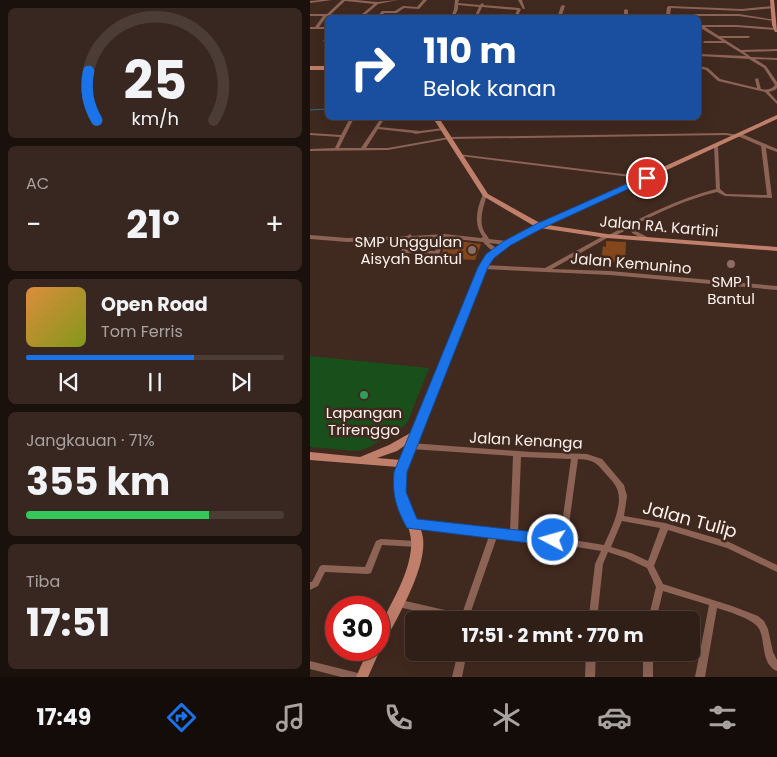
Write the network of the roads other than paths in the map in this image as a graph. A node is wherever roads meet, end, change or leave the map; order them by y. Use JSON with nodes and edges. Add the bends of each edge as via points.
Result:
{"nodes":[{"id":1,"x":330,"y":0,"type":"edge"},
{"id":2,"x":345,"y":0,"type":"edge"},
{"id":3,"x":389,"y":0,"type":"edge"},
{"id":4,"x":396,"y":0,"type":"edge"},
{"id":5,"x":425,"y":0,"type":"edge"},
{"id":6,"x":520,"y":0,"type":"edge"},
{"id":7,"x":310,"y":2,"type":"edge"},
{"id":8,"x":457,"y":2,"type":"edge"},
{"id":9,"x":377,"y":3,"type":"junction"},
{"id":10,"x":482,"y":4,"type":"junction"},
{"id":11,"x":774,"y":4,"type":"edge"},
{"id":12,"x":563,"y":6,"type":"dead end"},
{"id":13,"x":524,"y":8,"type":"dead end"},
{"id":14,"x":626,"y":10,"type":"dead end"},
{"id":15,"x":742,"y":10,"type":"junction"},
{"id":16,"x":310,"y":14,"type":"edge"},
{"id":17,"x":327,"y":15,"type":"joint"},
{"id":18,"x":366,"y":15,"type":"edge"},
{"id":19,"x":381,"y":15,"type":"edge"},
{"id":20,"x":453,"y":15,"type":"edge"},
{"id":21,"x":476,"y":15,"type":"edge"},
{"id":22,"x":516,"y":15,"type":"edge"},
{"id":23,"x":559,"y":15,"type":"edge"},
{"id":24,"x":626,"y":15,"type":"edge"},
{"id":25,"x":668,"y":15,"type":"edge"},
{"id":26,"x":740,"y":15,"type":"junction"},
{"id":27,"x":701,"y":16,"type":"edge"},
{"id":28,"x":325,"y":17,"type":"edge"},
{"id":29,"x":775,"y":18,"type":"edge"},
{"id":30,"x":701,"y":27,"type":"edge"},
{"id":31,"x":310,"y":28,"type":"edge"},
{"id":32,"x":316,"y":28,"type":"junction"},
{"id":33,"x":325,"y":28,"type":"edge"},
{"id":34,"x":701,"y":28,"type":"edge"},
{"id":35,"x":776,"y":30,"type":"edge"},
{"id":36,"x":718,"y":37,"type":"junction"},
{"id":37,"x":748,"y":37,"type":"dead end"},
{"id":38,"x":704,"y":42,"type":"dead end"},
{"id":39,"x":726,"y":42,"type":"junction"},
{"id":40,"x":777,"y":50,"type":"edge"},
{"id":41,"x":738,"y":51,"type":"junction"},
{"id":42,"x":701,"y":55,"type":"edge"},
{"id":43,"x":749,"y":57,"type":"junction"},
{"id":44,"x":777,"y":59,"type":"edge"},
{"id":45,"x":310,"y":68,"type":"edge"},
{"id":46,"x":325,"y":68,"type":"edge"},
{"id":47,"x":701,"y":68,"type":"edge"},
{"id":48,"x":757,"y":79,"type":"dead end"},
{"id":49,"x":759,"y":89,"type":"junction"},
{"id":50,"x":767,"y":91,"type":"junction"},
{"id":51,"x":777,"y":103,"type":"edge"},
{"id":52,"x":777,"y":117,"type":"edge"},
{"id":53,"x":351,"y":120,"type":"edge"},
{"id":54,"x":383,"y":120,"type":"edge"},
{"id":55,"x":438,"y":120,"type":"edge"},
{"id":56,"x":377,"y":128,"type":"junction"},
{"id":57,"x":443,"y":129,"type":"junction"},
{"id":58,"x":419,"y":132,"type":"junction"},
{"id":59,"x":310,"y":134,"type":"edge"},
{"id":60,"x":410,"y":134,"type":"dead end"},
{"id":61,"x":739,"y":135,"type":"junction"},
{"id":62,"x":342,"y":136,"type":"junction"},
{"id":63,"x":449,"y":138,"type":"junction"},
{"id":64,"x":763,"y":145,"type":"junction"},
{"id":65,"x":716,"y":146,"type":"junction"},
{"id":66,"x":363,"y":149,"type":"junction"},
{"id":67,"x":310,"y":150,"type":"edge"},
{"id":68,"x":336,"y":150,"type":"junction"},
{"id":69,"x":777,"y":150,"type":"edge"},
{"id":70,"x":460,"y":155,"type":"junction"},
{"id":71,"x":647,"y":178,"type":"junction"},
{"id":72,"x":718,"y":190,"type":"junction"},
{"id":73,"x":485,"y":195,"type":"junction"},
{"id":74,"x":562,"y":217,"type":"junction"},
{"id":75,"x":632,"y":225,"type":"junction"},
{"id":76,"x":540,"y":226,"type":"junction"},
{"id":77,"x":568,"y":231,"type":"junction"},
{"id":78,"x":410,"y":236,"type":"junction"},
{"id":79,"x":444,"y":236,"type":"junction"},
{"id":80,"x":609,"y":236,"type":"junction"},
{"id":81,"x":310,"y":237,"type":"edge"},
{"id":82,"x":485,"y":239,"type":"junction"},
{"id":83,"x":647,"y":239,"type":"junction"},
{"id":84,"x":507,"y":243,"type":"junction"},
{"id":85,"x":777,"y":249,"type":"edge"},
{"id":86,"x":496,"y":250,"type":"junction"},
{"id":87,"x":404,"y":251,"type":"junction"},
{"id":88,"x":400,"y":261,"type":"dead end"},
{"id":89,"x":483,"y":267,"type":"junction"},
{"id":90,"x":547,"y":269,"type":"junction"},
{"id":91,"x":777,"y":288,"type":"edge"},
{"id":92,"x":413,"y":440,"type":"junction"},
{"id":93,"x":517,"y":454,"type":"junction"},
{"id":94,"x":310,"y":456,"type":"edge"},
{"id":95,"x":575,"y":457,"type":"junction"},
{"id":96,"x":359,"y":460,"type":"junction"},
{"id":97,"x":404,"y":464,"type":"junction"},
{"id":98,"x":620,"y":518,"type":"junction"},
{"id":99,"x":412,"y":524,"type":"junction"},
{"id":100,"x":665,"y":526,"type":"junction"},
{"id":101,"x":494,"y":534,"type":"junction"},
{"id":102,"x":514,"y":536,"type":"junction"},
{"id":103,"x":563,"y":542,"type":"junction"},
{"id":104,"x":418,"y":544,"type":"junction"},
{"id":105,"x":605,"y":548,"type":"junction"},
{"id":106,"x":650,"y":566,"type":"junction"},
{"id":107,"x":777,"y":568,"type":"edge"},
{"id":108,"x":310,"y":586,"type":"edge"},
{"id":109,"x":660,"y":587,"type":"junction"},
{"id":110,"x":397,"y":603,"type":"junction"},
{"id":111,"x":714,"y":603,"type":"junction"},
{"id":112,"x":430,"y":611,"type":"edge"},
{"id":113,"x":467,"y":611,"type":"edge"},
{"id":114,"x":594,"y":611,"type":"edge"},
{"id":115,"x":654,"y":611,"type":"edge"},
{"id":116,"x":390,"y":618,"type":"edge"},
{"id":117,"x":369,"y":661,"type":"edge"},
{"id":118,"x":461,"y":661,"type":"edge"},
{"id":119,"x":591,"y":661,"type":"edge"},
{"id":120,"x":648,"y":661,"type":"edge"},
{"id":121,"x":310,"y":665,"type":"edge"},
{"id":122,"x":777,"y":667,"type":"edge"},
{"id":123,"x":358,"y":677,"type":"edge"},
{"id":124,"x":362,"y":677,"type":"edge"},
{"id":125,"x":457,"y":677,"type":"edge"},
{"id":126,"x":590,"y":677,"type":"edge"},
{"id":127,"x":648,"y":677,"type":"edge"},
{"id":128,"x":700,"y":677,"type":"edge"}],
"edges":[{"from":1,"to":7,"type":"street"},
{"from":2,"to":9,"type":"street"},
{"from":2,"to":17,"type":"street"},
{"from":3,"to":4,"type":"street"},
{"from":3,"to":9,"type":"street"},
{"from":5,"to":19,"type":"street","via":[[418,8],[402,7],[396,12]]},
{"from":6,"to":13,"type":"street"},
{"from":8,"to":10,"type":"street"},
{"from":8,"to":20,"type":"street"},
{"from":9,"to":18,"type":"street"},
{"from":10,"to":21,"type":"street"},
{"from":10,"to":22,"type":"street","via":[[519,9]]},
{"from":11,"to":15,"type":"street"},
{"from":11,"to":29,"type":"main road"},
{"from":12,"to":23,"type":"street"},
{"from":14,"to":24,"type":"street"},
{"from":15,"to":25,"type":"street","via":[[669,7]]},
{"from":15,"to":26,"type":"street"},
{"from":16,"to":17,"type":"street"},
{"from":26,"to":27,"type":"street"},
{"from":26,"to":29,"type":"street"},
{"from":28,"to":32,"type":"street"},
{"from":29,"to":35,"type":"main road"},
{"from":30,"to":35,"type":"street"},
{"from":31,"to":32,"type":"street"},
{"from":32,"to":33,"type":"street"},
{"from":34,"to":36,"type":"street"},
{"from":36,"to":37,"type":"street"},
{"from":36,"to":39,"type":"street"},
{"from":38,"to":39,"type":"street"},
{"from":39,"to":41,"type":"street"},
{"from":40,"to":41,"type":"street"},
{"from":41,"to":43,"type":"street"},
{"from":42,"to":43,"type":"street"},
{"from":43,"to":44,"type":"street"},
{"from":43,"to":50,"type":"street","via":[[765,67],[774,79],[776,88]]},
{"from":45,"to":46,"type":"main road"},
{"from":47,"to":49,"type":"street","via":[[719,80]]},
{"from":48,"to":49,"type":"street"},
{"from":49,"to":50,"type":"street"},
{"from":50,"to":51,"type":"street"},
{"from":52,"to":61,"type":"main road"},
{"from":53,"to":62,"type":"street"},
{"from":54,"to":56,"type":"street"},
{"from":55,"to":57,"type":"main road"},
{"from":56,"to":58,"type":"street"},
{"from":56,"to":66,"type":"street"},
{"from":57,"to":58,"type":"street"},
{"from":57,"to":63,"type":"main road"},
{"from":58,"to":60,"type":"street"},
{"from":59,"to":62,"type":"street"},
{"from":61,"to":63,"type":"street"},
{"from":61,"to":64,"type":"street"},
{"from":61,"to":65,"type":"main road"},
{"from":62,"to":68,"type":"street"},
{"from":63,"to":66,"type":"street","via":[[401,148]]},
{"from":63,"to":70,"type":"main road"},
{"from":64,"to":69,"type":"street"},
{"from":64,"to":72,"type":"street","via":[[770,197],[725,195]]},
{"from":65,"to":71,"type":"main road"},
{"from":65,"to":72,"type":"street"},
{"from":66,"to":68,"type":"street"},
{"from":67,"to":68,"type":"street"},
{"from":70,"to":71,"type":"street"},
{"from":70,"to":73,"type":"main road"},
{"from":71,"to":74,"type":"main road"},
{"from":72,"to":75,"type":"street","via":[[685,199]]},
{"from":73,"to":76,"type":"main road","name":"Jalan RA. Kartini"},
{"from":73,"to":82,"type":"street","via":[[478,223]]},
{"from":74,"to":76,"type":"main road"},
{"from":74,"to":77,"type":"main road","via":[[562,224]]},
{"from":75,"to":80,"type":"street"},
{"from":75,"to":83,"type":"street","via":[[634,232]]},
{"from":76,"to":77,"type":"main road","name":"Jalan RA. Kartini"},
{"from":76,"to":84,"type":"main road"},
{"from":77,"to":80,"type":"main road","name":"Jalan RA. Kartini"},
{"from":78,"to":79,"type":"street"},
{"from":78,"to":81,"type":"street","via":[[352,240]]},
{"from":78,"to":87,"type":"street"},
{"from":79,"to":82,"type":"street"},
{"from":79,"to":87,"type":"street","via":[[437,253]]},
{"from":80,"to":83,"type":"main road","name":"Jalan RA. Kartini"},
{"from":80,"to":90,"type":"street"},
{"from":82,"to":84,"type":"street"},
{"from":82,"to":86,"type":"street"},
{"from":83,"to":85,"type":"main road","name":"Jalan RA. Kartini"},
{"from":84,"to":86,"type":"main road"},
{"from":86,"to":89,"type":"main road"},
{"from":87,"to":88,"type":"street"},
{"from":89,"to":90,"type":"street","name":"Jalan Kemunino"},
{"from":89,"to":92,"type":"main road"},
{"from":90,"to":91,"type":"street","name":"Jalan Kemunino"},
{"from":92,"to":93,"type":"street","name":"Jalan Kenanga"},
{"from":92,"to":96,"type":"main road"},
{"from":92,"to":97,"type":"main road"},
{"from":93,"to":95,"type":"street","name":"Jalan Kenanga"},
{"from":93,"to":102,"type":"street"},
{"from":94,"to":96,"type":"main road"},
{"from":95,"to":98,"type":"street","name":"Jalan Kenanga","via":[[596,458],[620,485],[623,496]]},
{"from":95,"to":103,"type":"street"},
{"from":96,"to":97,"type":"main road"},
{"from":97,"to":99,"type":"main road","via":[[400,492]]},
{"from":98,"to":100,"type":"street","name":"Jalan Tulip"},
{"from":98,"to":105,"type":"street","name":"Jalan Kenanga"},
{"from":99,"to":101,"type":"street"},
{"from":99,"to":104,"type":"main road"},
{"from":100,"to":106,"type":"street"},
{"from":100,"to":107,"type":"street","name":"Jalan Tulip","via":[[729,545]]},
{"from":101,"to":102,"type":"street"},
{"from":101,"to":113,"type":"street"},
{"from":102,"to":103,"type":"street"},
{"from":103,"to":105,"type":"street"},
{"from":104,"to":108,"type":"street","via":[[381,542],[368,571],[323,568],[315,584]]},
{"from":104,"to":110,"type":"main road","via":[[416,558]]},
{"from":105,"to":106,"type":"street"},
{"from":105,"to":114,"type":"street","name":"Jalan Kenanga","via":[[597,577]]},
{"from":106,"to":109,"type":"street"},
{"from":109,"to":111,"type":"street"},
{"from":109,"to":115,"type":"street"},
{"from":110,"to":112,"type":"street"},
{"from":110,"to":116,"type":"main road"},
{"from":111,"to":122,"type":"street","via":[[756,619],[769,656]]},
{"from":111,"to":128,"type":"street"},
{"from":117,"to":124,"type":"main road"},
{"from":118,"to":125,"type":"street"},
{"from":119,"to":126,"type":"street"},
{"from":120,"to":127,"type":"street"},
{"from":121,"to":123,"type":"street"}]}
